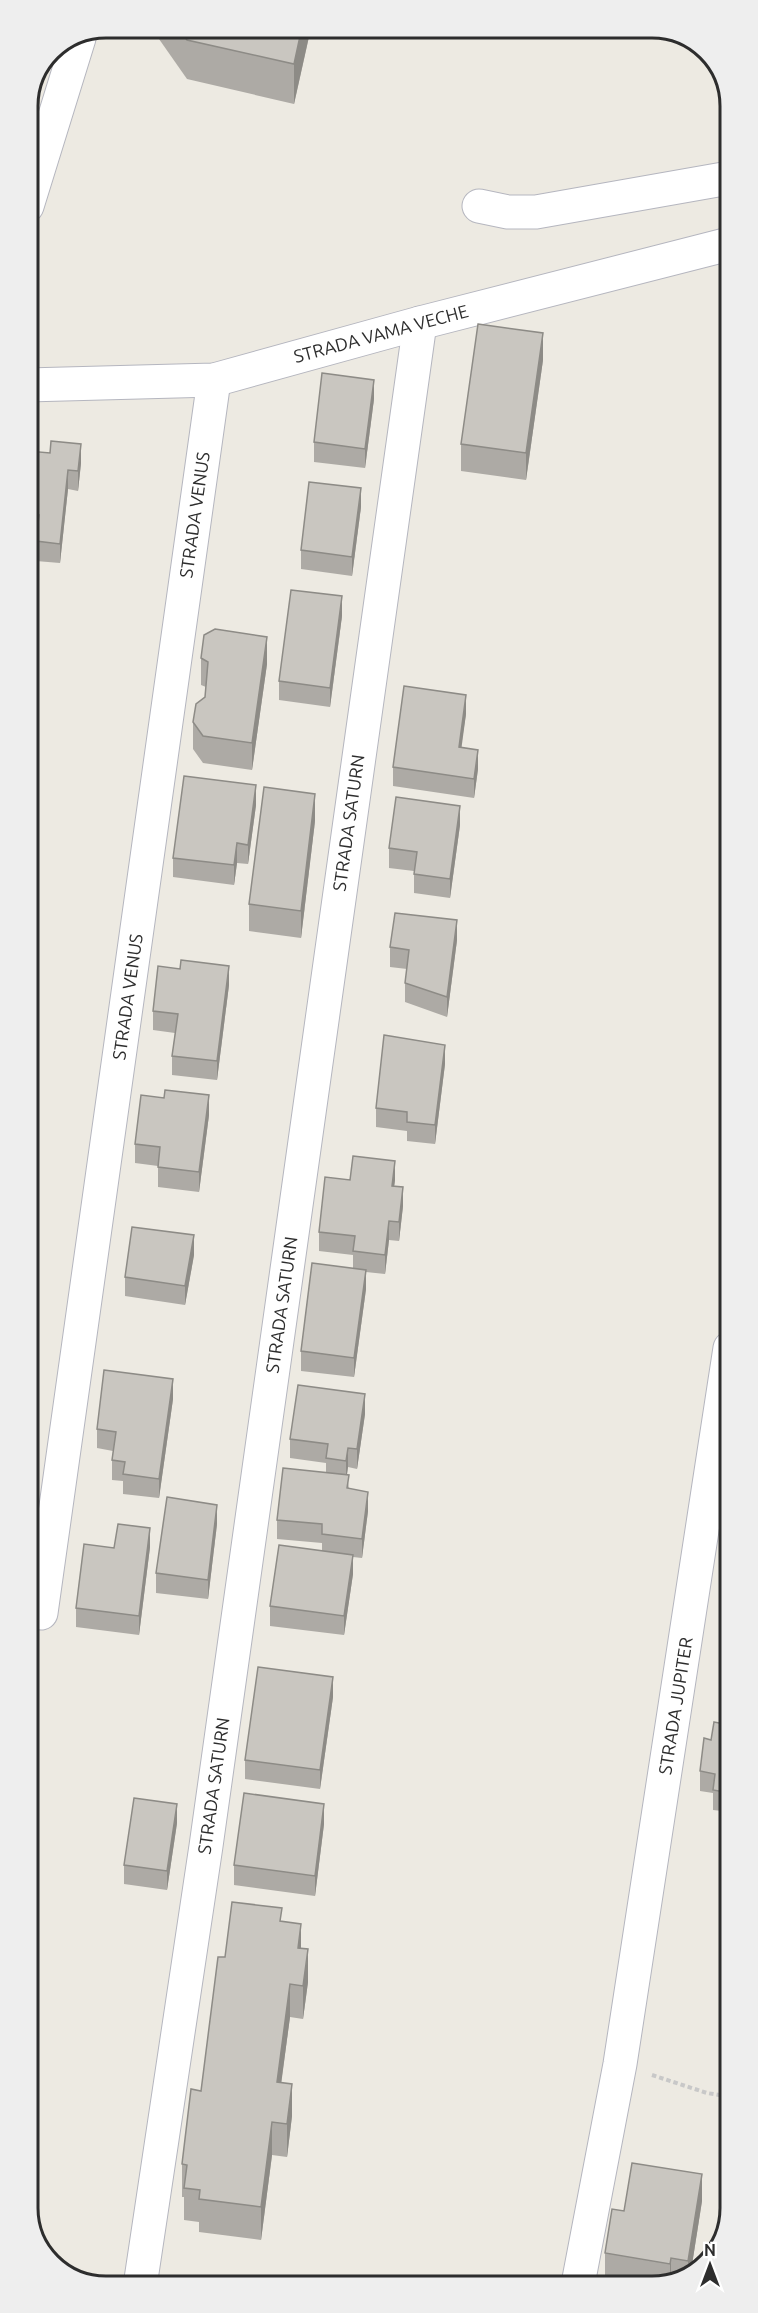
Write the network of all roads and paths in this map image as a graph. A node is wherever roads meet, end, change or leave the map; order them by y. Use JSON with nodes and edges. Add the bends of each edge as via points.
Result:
{"nodes":[{"id":1,"x":77,"y":45,"type":"edge"},
{"id":2,"x":38,"y":170,"type":"edge"},
{"id":3,"x":720,"y":180,"type":"edge"},
{"id":4,"x":479,"y":206,"type":"dead end"},
{"id":5,"x":720,"y":246,"type":"edge"},
{"id":6,"x":420,"y":323,"type":"junction"},
{"id":7,"x":214,"y":380,"type":"junction"},
{"id":8,"x":38,"y":385,"type":"edge"},
{"id":9,"x":720,"y":1413,"type":"edge"},
{"id":10,"x":41,"y":1613,"type":"dead end"},
{"id":11,"x":620,"y":2064,"type":"junction"},
{"id":12,"x":720,"y":2095,"type":"edge"},
{"id":13,"x":142,"y":2275,"type":"edge"},
{"id":14,"x":580,"y":2276,"type":"edge"}],
"edges":[{"from":1,"to":2,"type":"street"},
{"from":3,"to":4,"type":"street","via":[[536,212]]},
{"from":5,"to":6,"type":"street","name":"STRADA VAMA VECHE"},
{"from":6,"to":7,"type":"street","name":"STRADA VAMA VECHE"},
{"from":6,"to":13,"type":"street","name":"STRADA SATURN","via":[[206,1846]]},
{"from":7,"to":8,"type":"street","name":"STRADA VAMA VECHE"},
{"from":7,"to":10,"type":"street","name":"STRADA VENUS"},
{"from":9,"to":11,"type":"street","name":"STRADA JUPITER"},
{"from":11,"to":12,"type":"path"},
{"from":11,"to":14,"type":"street","name":"STRADA JUPITER"}]}
